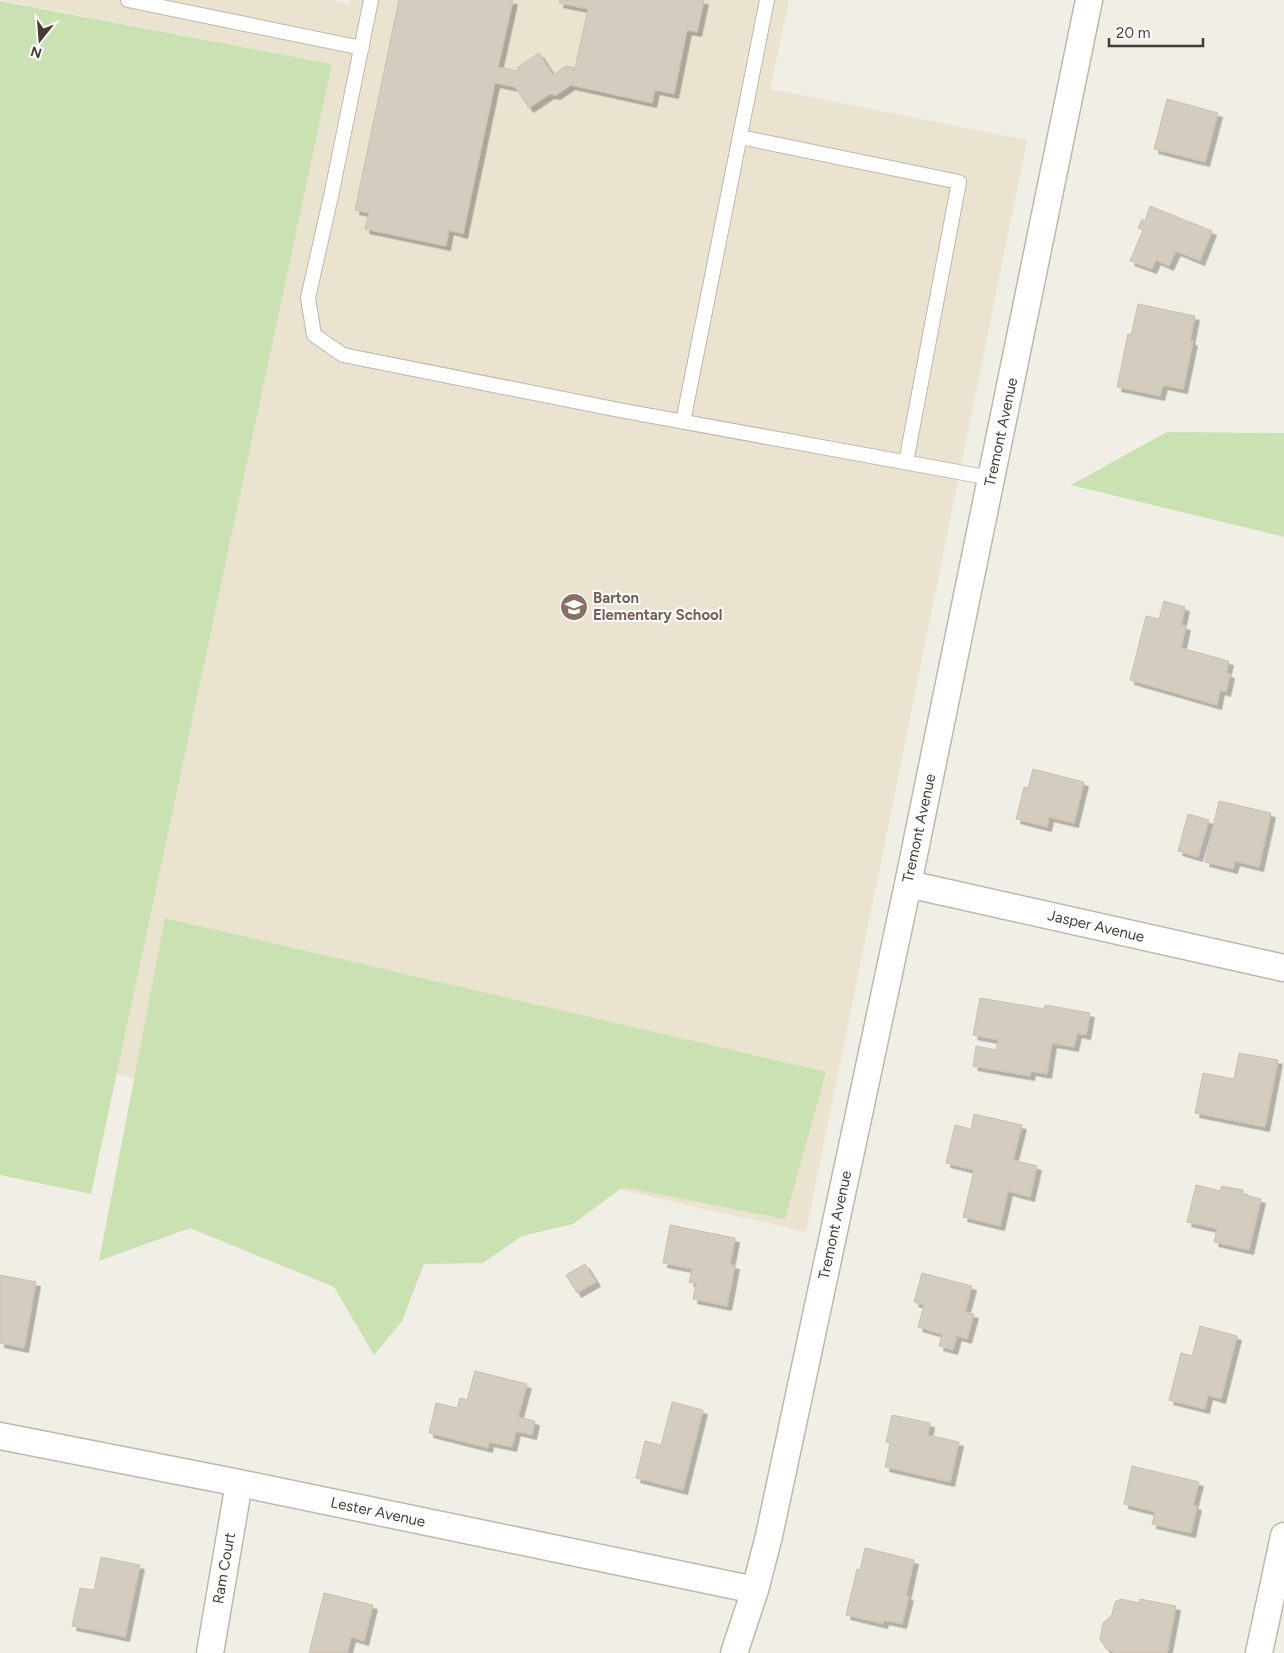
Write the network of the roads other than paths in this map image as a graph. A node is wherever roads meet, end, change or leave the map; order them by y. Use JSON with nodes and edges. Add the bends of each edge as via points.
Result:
{"nodes":[{"id":1,"x":128,"y":0,"type":"edge"},
{"id":2,"x":372,"y":0,"type":"edge"},
{"id":3,"x":767,"y":0,"type":"edge"},
{"id":4,"x":1089,"y":0,"type":"edge"},
{"id":5,"x":362,"y":48,"type":"junction"},
{"id":6,"x":740,"y":137,"type":"junction"},
{"id":7,"x":682,"y":422,"type":"junction"},
{"id":8,"x":906,"y":462,"type":"junction"},
{"id":9,"x":991,"y":478,"type":"junction"},
{"id":10,"x":908,"y":884,"type":"junction"},
{"id":11,"x":1284,"y":968,"type":"edge"},
{"id":12,"x":0,"y":1436,"type":"edge"},
{"id":13,"x":239,"y":1482,"type":"junction"},
{"id":14,"x":1284,"y":1536,"type":"edge"},
{"id":15,"x":756,"y":1590,"type":"junction"},
{"id":16,"x":210,"y":1653,"type":"edge"},
{"id":17,"x":734,"y":1653,"type":"edge"},
{"id":18,"x":1259,"y":1653,"type":"edge"}],
"edges":[{"from":1,"to":5,"type":"lane"},
{"from":2,"to":5,"type":"lane"},
{"from":3,"to":6,"type":"lane"},
{"from":4,"to":9,"type":"street","name":"Tremont Avenue"},
{"from":5,"to":7,"type":"lane","via":[[308,298],[314,335],[344,355]]},
{"from":6,"to":7,"type":"lane"},
{"from":6,"to":8,"type":"lane","via":[[958,182]]},
{"from":7,"to":8,"type":"lane"},
{"from":8,"to":9,"type":"lane"},
{"from":9,"to":10,"type":"street","name":"Tremont Avenue"},
{"from":10,"to":11,"type":"street","name":"Jasper Avenue"},
{"from":10,"to":15,"type":"street","name":"Tremont Avenue"},
{"from":12,"to":13,"type":"street","name":"Lester Avenue"},
{"from":13,"to":15,"type":"street","name":"Lester Avenue"},
{"from":13,"to":16,"type":"street","name":"Ram Court"},
{"from":14,"to":18,"type":"street"},
{"from":15,"to":17,"type":"street","name":"Tremont Avenue"}]}
